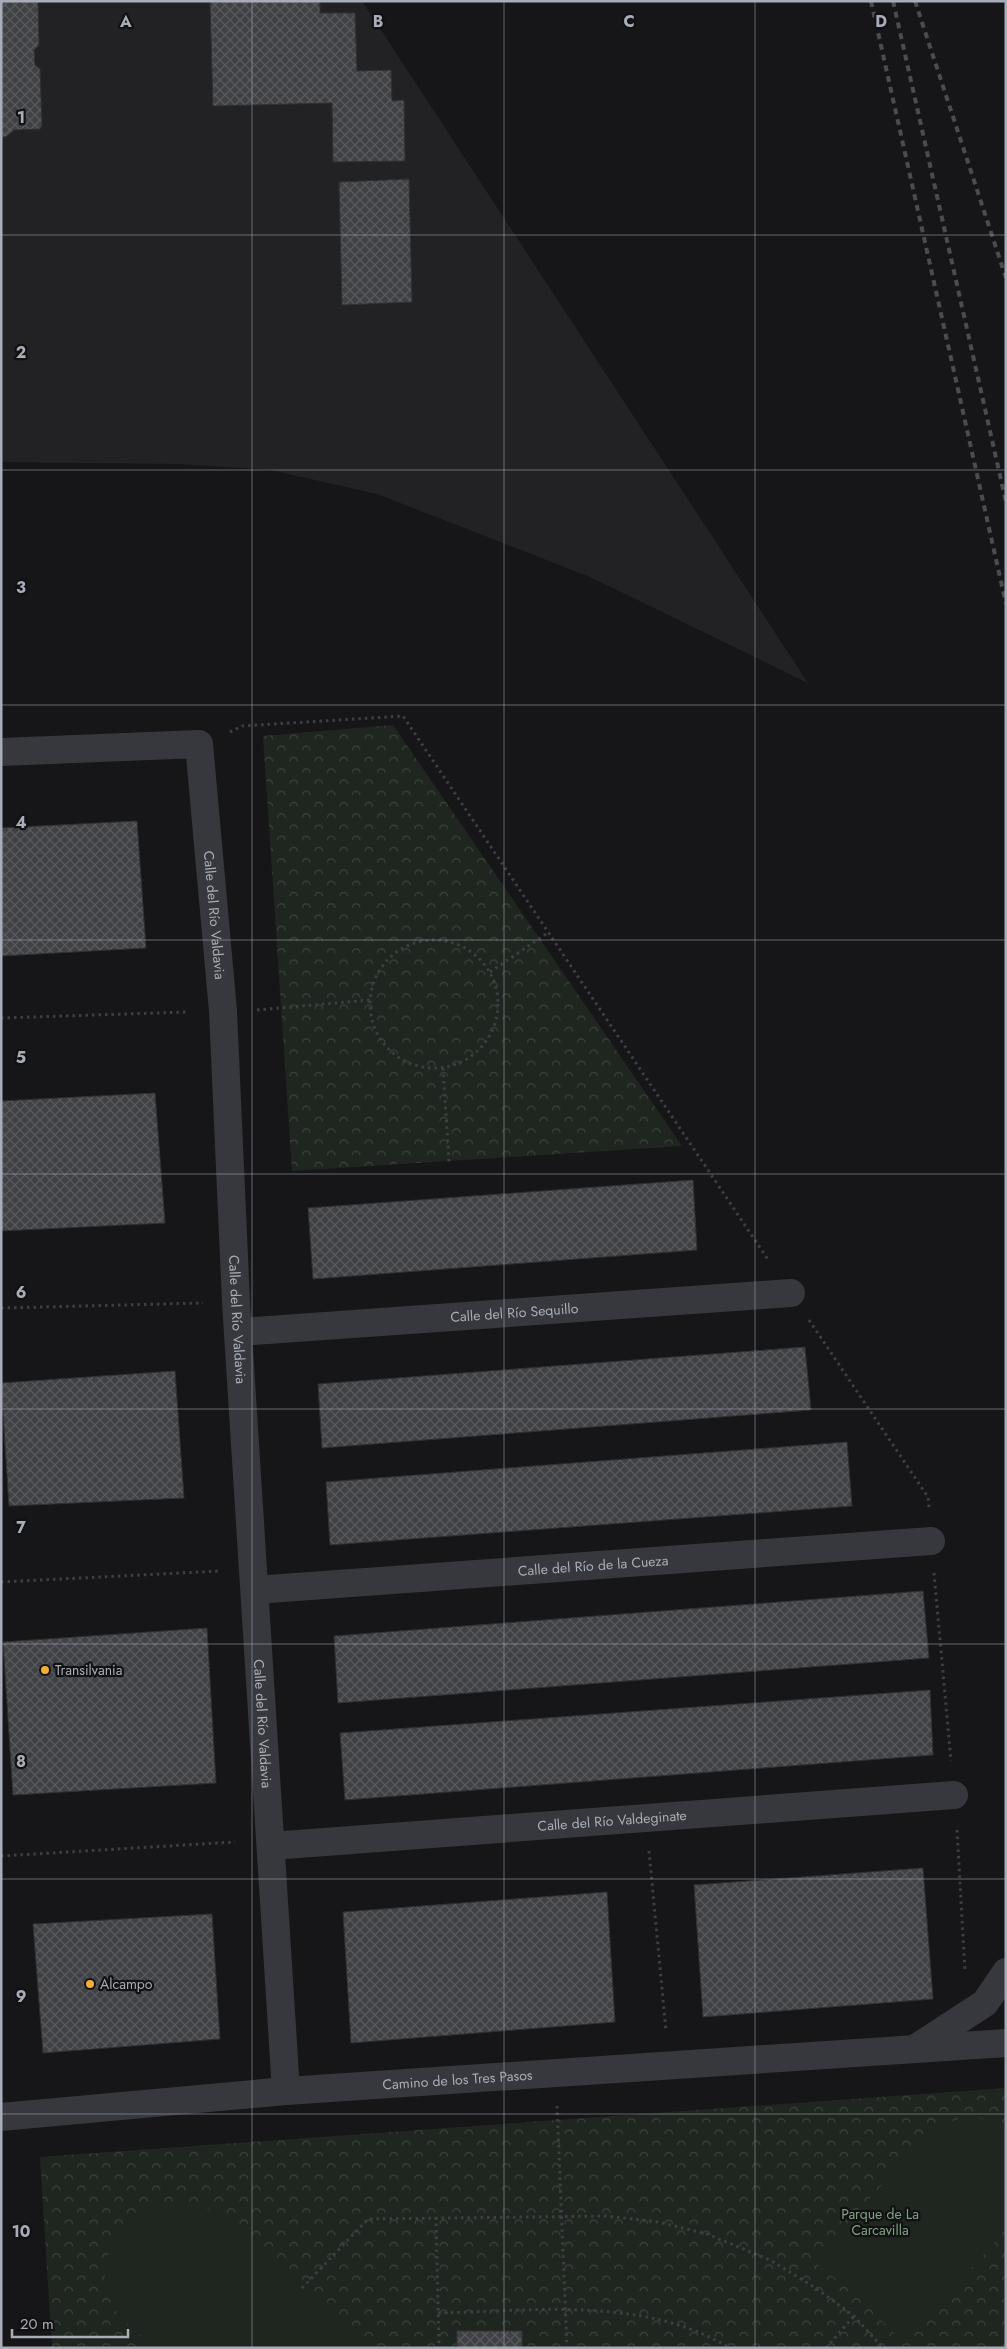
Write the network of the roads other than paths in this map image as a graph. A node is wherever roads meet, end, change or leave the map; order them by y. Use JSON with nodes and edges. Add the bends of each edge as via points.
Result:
{"nodes":[{"id":1,"x":1,"y":752,"type":"edge"},
{"id":2,"x":791,"y":1293,"type":"road end"},
{"id":3,"x":239,"y":1332,"type":"junction"},
{"id":4,"x":931,"y":1541,"type":"road end"},
{"id":5,"x":254,"y":1580,"type":"junction"},
{"id":6,"x":954,"y":1795,"type":"road end"},
{"id":7,"x":270,"y":1843,"type":"junction"},
{"id":8,"x":1006,"y":1972,"type":"edge"},
{"id":9,"x":1006,"y":2043,"type":"edge"},
{"id":10,"x":914,"y":2049,"type":"junction"},
{"id":11,"x":286,"y":2091,"type":"junction"},
{"id":12,"x":1,"y":2116,"type":"edge"}],
"edges":[{"from":1,"to":3,"type":"street","name":"Calle del Río Valdavia","via":[[199,744],[223,1011]]},
{"from":2,"to":3,"type":"street","name":"Calle del Río Sequillo"},
{"from":3,"to":5,"type":"street","name":"Calle del Río Valdavia"},
{"from":4,"to":5,"type":"street","name":"Calle del Río de la Cueza"},
{"from":5,"to":7,"type":"street","name":"Calle del Río Valdavia"},
{"from":6,"to":7,"type":"street","name":"Calle del Río Valdeginate"},
{"from":7,"to":11,"type":"street","name":"Calle del Río Valdavia"},
{"from":8,"to":10,"type":"street","name":"Camino de los Tres Pasos","via":[[985,2003]]},
{"from":9,"to":10,"type":"street","name":"Camino de los Tres Pasos"},
{"from":10,"to":11,"type":"street","name":"Camino de los Tres Pasos"},
{"from":11,"to":12,"type":"street","name":"Camino de los Tres Pasos"}]}
